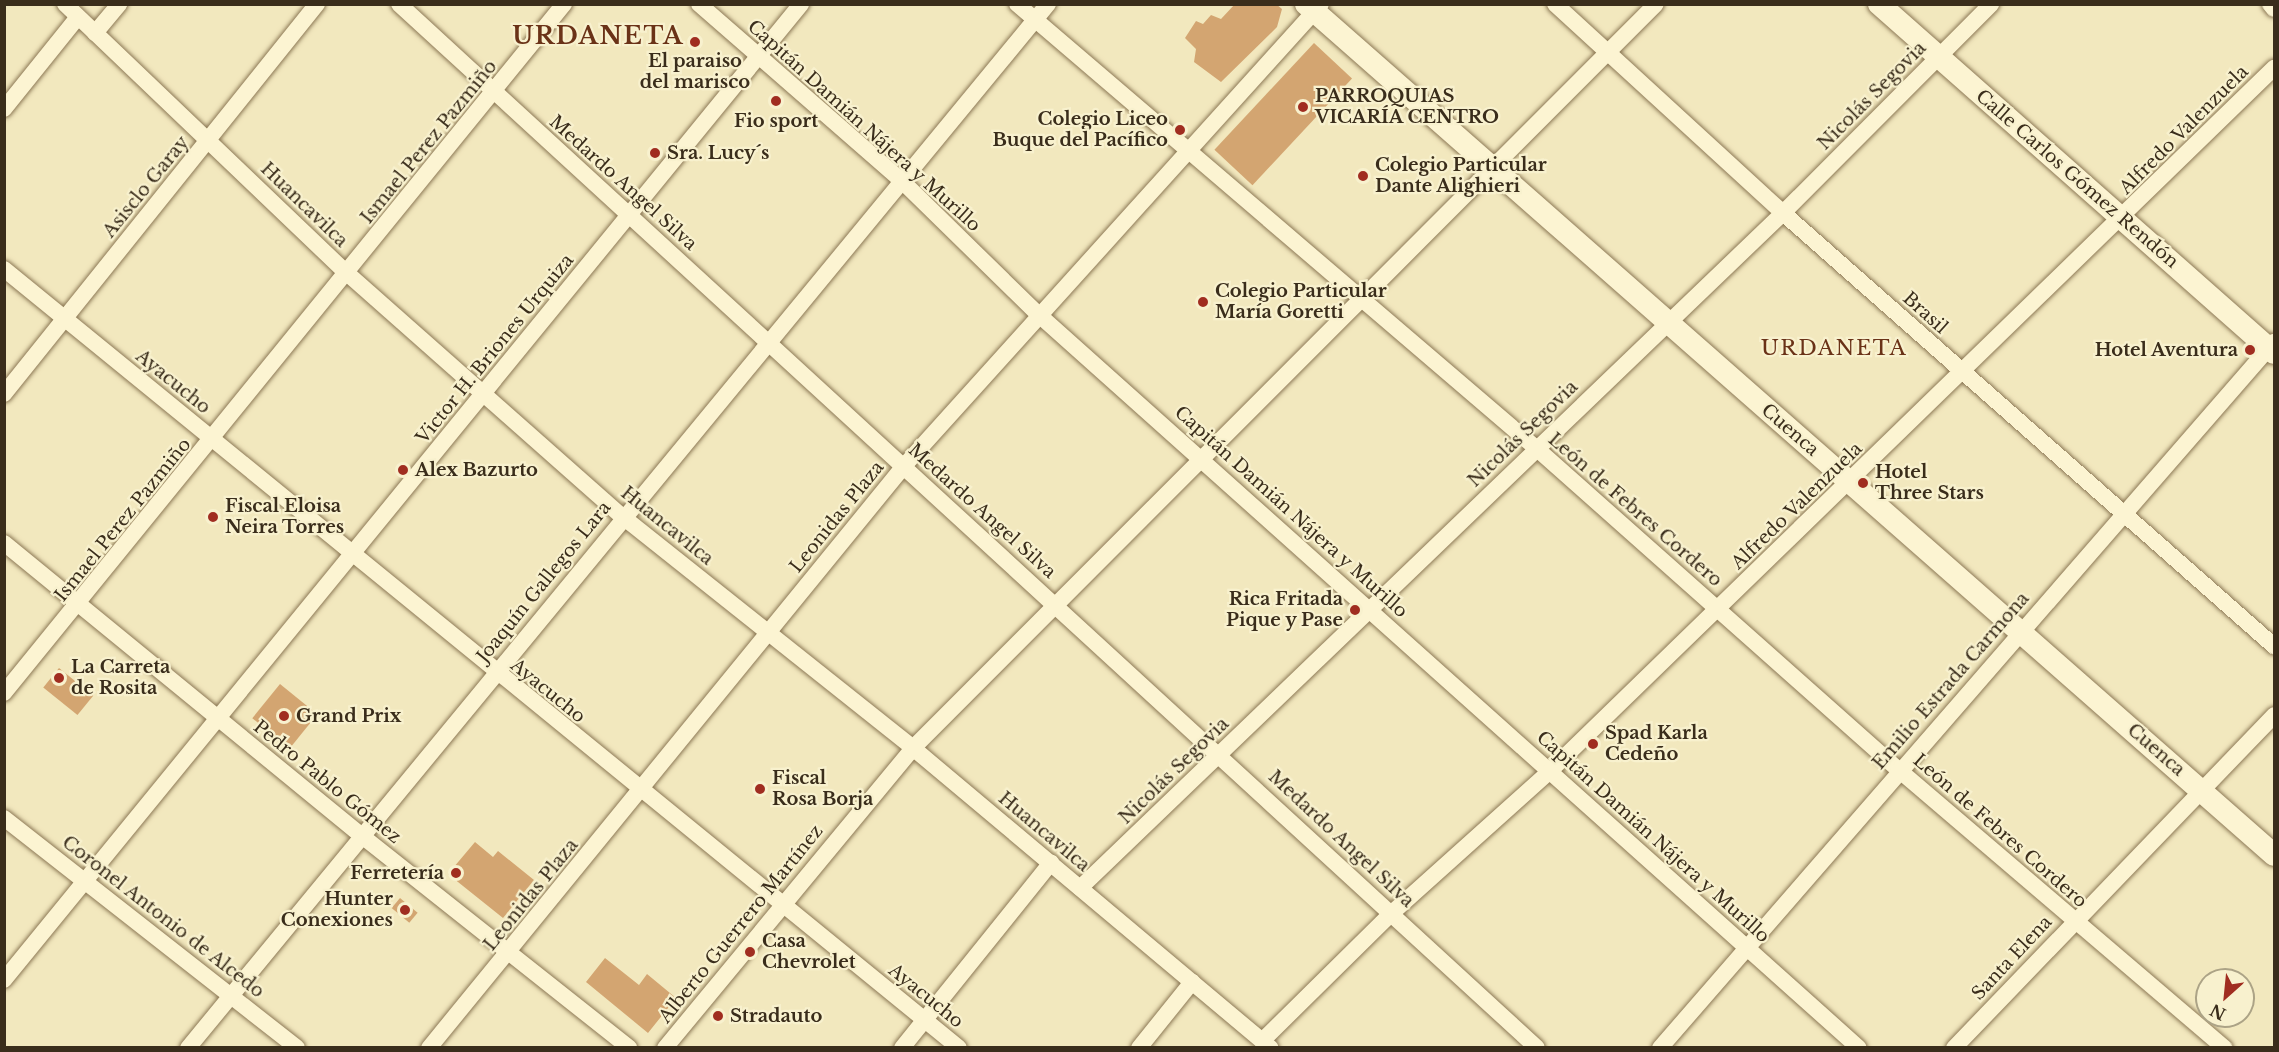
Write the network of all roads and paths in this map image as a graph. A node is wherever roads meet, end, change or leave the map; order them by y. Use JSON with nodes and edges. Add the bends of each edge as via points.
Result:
{"nodes":[{"id":1,"x":64,"y":4,"type":"edge"},
{"id":2,"x":119,"y":4,"type":"edge"},
{"id":3,"x":317,"y":4,"type":"edge"},
{"id":4,"x":399,"y":4,"type":"edge"},
{"id":5,"x":564,"y":4,"type":"edge"},
{"id":6,"x":699,"y":4,"type":"edge"},
{"id":7,"x":801,"y":4,"type":"edge"},
{"id":8,"x":1017,"y":4,"type":"edge"},
{"id":9,"x":1048,"y":4,"type":"edge"},
{"id":10,"x":1555,"y":4,"type":"edge"},
{"id":11,"x":1656,"y":4,"type":"edge"},
{"id":12,"x":1879,"y":4,"type":"edge"},
{"id":13,"x":1992,"y":4,"type":"edge"},
{"id":14,"x":2270,"y":4,"type":"edge"},
{"id":15,"x":1314,"y":7,"type":"edge"},
{"id":16,"x":2274,"y":9,"type":"edge"},
{"id":17,"x":78,"y":17,"type":"junction"},
{"id":18,"x":1035,"y":20,"type":"junction"},
{"id":19,"x":95,"y":33,"type":"junction"},
{"id":20,"x":1608,"y":52,"type":"junction"},
{"id":21,"x":1938,"y":57,"type":"junction"},
{"id":22,"x":758,"y":58,"type":"junction"},
{"id":23,"x":2274,"y":68,"type":"edge"},
{"id":24,"x":494,"y":91,"type":"junction"},
{"id":25,"x":4,"y":109,"type":"edge"},
{"id":26,"x":209,"y":140,"type":"junction"},
{"id":27,"x":1186,"y":153,"type":"junction"},
{"id":28,"x":1492,"y":168,"type":"junction"},
{"id":29,"x":904,"y":183,"type":"junction"},
{"id":30,"x":1783,"y":213,"type":"junction"},
{"id":31,"x":629,"y":214,"type":"junction"},
{"id":32,"x":2122,"y":219,"type":"junction"},
{"id":33,"x":4,"y":269,"type":"edge"},
{"id":34,"x":348,"y":274,"type":"junction"},
{"id":35,"x":1359,"y":300,"type":"junction"},
{"id":36,"x":1038,"y":314,"type":"junction"},
{"id":37,"x":65,"y":319,"type":"junction"},
{"id":38,"x":1667,"y":321,"type":"junction"},
{"id":39,"x":769,"y":342,"type":"junction"},
{"id":40,"x":2273,"y":348,"type":"edge"},
{"id":41,"x":1963,"y":373,"type":"junction"},
{"id":42,"x":4,"y":394,"type":"edge"},
{"id":43,"x":483,"y":395,"type":"junction"},
{"id":44,"x":214,"y":440,"type":"junction"},
{"id":45,"x":1536,"y":448,"type":"junction"},
{"id":46,"x":1202,"y":458,"type":"junction"},
{"id":47,"x":904,"y":466,"type":"junction"},
{"id":48,"x":1850,"y":482,"type":"junction"},
{"id":49,"x":2123,"y":513,"type":"junction"},
{"id":50,"x":623,"y":517,"type":"junction"},
{"id":51,"x":4,"y":543,"type":"edge"},
{"id":52,"x":352,"y":554,"type":"junction"},
{"id":53,"x":80,"y":603,"type":"junction"},
{"id":54,"x":1055,"y":604,"type":"junction"},
{"id":55,"x":1718,"y":609,"type":"junction"},
{"id":56,"x":1371,"y":610,"type":"junction"},
{"id":57,"x":768,"y":632,"type":"junction"},
{"id":58,"x":2020,"y":632,"type":"junction"},
{"id":59,"x":2274,"y":646,"type":"edge"},
{"id":60,"x":495,"y":673,"type":"junction"},
{"id":61,"x":4,"y":693,"type":"edge"},
{"id":62,"x":2274,"y":715,"type":"edge"},
{"id":63,"x":219,"y":718,"type":"junction"},
{"id":64,"x":913,"y":748,"type":"junction"},
{"id":65,"x":1220,"y":754,"type":"junction"},
{"id":66,"x":1551,"y":770,"type":"junction"},
{"id":67,"x":1899,"y":770,"type":"junction"},
{"id":68,"x":640,"y":790,"type":"junction"},
{"id":69,"x":2202,"y":792,"type":"junction"},
{"id":70,"x":4,"y":818,"type":"edge"},
{"id":71,"x":362,"y":836,"type":"junction"},
{"id":72,"x":2274,"y":855,"type":"edge"},
{"id":73,"x":1050,"y":863,"type":"junction"},
{"id":74,"x":84,"y":882,"type":"junction"},
{"id":75,"x":1080,"y":888,"type":"junction"},
{"id":76,"x":781,"y":905,"type":"junction"},
{"id":77,"x":1393,"y":912,"type":"junction"},
{"id":78,"x":2073,"y":920,"type":"junction"},
{"id":79,"x":1746,"y":947,"type":"junction"},
{"id":80,"x":509,"y":953,"type":"junction"},
{"id":81,"x":4,"y":980,"type":"edge"},
{"id":82,"x":1192,"y":981,"type":"junction"},
{"id":83,"x":231,"y":994,"type":"junction"},
{"id":84,"x":924,"y":1020,"type":"junction"},
{"id":85,"x":1266,"y":1044,"type":"edge"},
{"id":86,"x":188,"y":1047,"type":"edge"},
{"id":87,"x":297,"y":1047,"type":"edge"},
{"id":88,"x":429,"y":1047,"type":"edge"},
{"id":89,"x":629,"y":1047,"type":"edge"},
{"id":90,"x":665,"y":1047,"type":"edge"},
{"id":91,"x":902,"y":1047,"type":"edge"},
{"id":92,"x":959,"y":1047,"type":"edge"},
{"id":93,"x":1140,"y":1047,"type":"edge"},
{"id":94,"x":1537,"y":1047,"type":"edge"},
{"id":95,"x":1660,"y":1047,"type":"edge"},
{"id":96,"x":1859,"y":1047,"type":"edge"},
{"id":97,"x":1954,"y":1047,"type":"edge"},
{"id":98,"x":2224,"y":1047,"type":"edge"}],
"edges":[{"from":1,"to":17,"type":"street","name":"Huancavilca"},
{"from":2,"to":19,"type":"street"},
{"from":3,"to":26,"type":"street","name":"Asisclo Garay"},
{"from":4,"to":24,"type":"street","name":"Medardo Angel Silva"},
{"from":5,"to":24,"type":"street","name":"Ismael Perez Pazmiño"},
{"from":6,"to":22,"type":"street","name":"Capitán Damián Nájera y Murillo"},
{"from":7,"to":22,"type":"street","name":"Victor H. Briones Urquiza"},
{"from":8,"to":18,"type":"street","name":"León de Febres Cordero"},
{"from":9,"to":18,"type":"street","name":"Joaquín Gallegos Lara"},
{"from":10,"to":20,"type":"street","name":"Brasil"},
{"from":11,"to":20,"type":"street","name":"Alberto Guerrero Martínez"},
{"from":12,"to":21,"type":"main road","name":"Calle Carlos Gómez Rendón"},
{"from":13,"to":21,"type":"street","name":"Nicolás Segovia"},
{"from":14,"to":16,"type":"street"},
{"from":15,"to":27,"type":"street","name":"Leonidas Plaza"},
{"from":15,"to":28,"type":"main road","name":"Cuenca"},
{"from":17,"to":19,"type":"street","name":"Huancavilca"},
{"from":17,"to":25,"type":"street"},
{"from":18,"to":27,"type":"street","name":"León de Febres Cordero"},
{"from":18,"to":29,"type":"street","name":"Joaquín Gallegos Lara"},
{"from":19,"to":26,"type":"street","name":"Huancavilca"},
{"from":20,"to":28,"type":"street","name":"Alberto Guerrero Martínez"},
{"from":20,"to":30,"type":"street","name":"Brasil"},
{"from":21,"to":30,"type":"street","name":"Nicolás Segovia"},
{"from":21,"to":32,"type":"main road","name":"Calle Carlos Gómez Rendón"},
{"from":22,"to":29,"type":"street","name":"Capitán Damián Nájera y Murillo"},
{"from":22,"to":31,"type":"street","name":"Victor H. Briones Urquiza"},
{"from":23,"to":32,"type":"street","name":"Alfredo Valenzuela"},
{"from":24,"to":31,"type":"street","name":"Medardo Angel Silva"},
{"from":24,"to":34,"type":"street","name":"Ismael Perez Pazmiño"},
{"from":26,"to":34,"type":"street","name":"Huancavilca"},
{"from":26,"to":37,"type":"street","name":"Asisclo Garay"},
{"from":27,"to":35,"type":"street","name":"León de Febres Cordero"},
{"from":27,"to":36,"type":"street","name":"Leonidas Plaza"},
{"from":28,"to":35,"type":"street","name":"Alberto Guerrero Martínez"},
{"from":28,"to":38,"type":"main road","name":"Cuenca"},
{"from":29,"to":36,"type":"street","name":"Capitán Damián Nájera y Murillo"},
{"from":29,"to":39,"type":"street","name":"Joaquín Gallegos Lara"},
{"from":30,"to":38,"type":"street","name":"Nicolás Segovia"},
{"from":30,"to":41,"type":"street","name":"Brasil"},
{"from":31,"to":39,"type":"street","name":"Medardo Angel Silva"},
{"from":31,"to":43,"type":"street","name":"Victor H. Briones Urquiza"},
{"from":32,"to":40,"type":"main road","name":"Calle Carlos Gómez Rendón"},
{"from":32,"to":41,"type":"street","name":"Alfredo Valenzuela"},
{"from":33,"to":37,"type":"street","name":"Ayacucho"},
{"from":34,"to":43,"type":"street","name":"Huancavilca"},
{"from":34,"to":44,"type":"street","name":"Ismael Perez Pazmiño"},
{"from":35,"to":45,"type":"street","name":"León de Febres Cordero"},
{"from":35,"to":46,"type":"street","name":"Alberto Guerrero Martínez"},
{"from":36,"to":46,"type":"street","name":"Capitán Damián Nájera y Murillo"},
{"from":36,"to":47,"type":"street","name":"Leonidas Plaza"},
{"from":37,"to":42,"type":"street","name":"Asisclo Garay"},
{"from":37,"to":44,"type":"street","name":"Ayacucho"},
{"from":38,"to":45,"type":"street","name":"Nicolás Segovia"},
{"from":38,"to":48,"type":"main road","name":"Cuenca"},
{"from":39,"to":47,"type":"street","name":"Medardo Angel Silva"},
{"from":39,"to":50,"type":"street","name":"Joaquín Gallegos Lara"},
{"from":40,"to":49,"type":"street","name":"Emilio Estrada Carmona"},
{"from":41,"to":48,"type":"street","name":"Alfredo Valenzuela"},
{"from":41,"to":49,"type":"street","name":"Brasil"},
{"from":43,"to":50,"type":"street","name":"Huancavilca"},
{"from":43,"to":52,"type":"street","name":"Victor H. Briones Urquiza"},
{"from":44,"to":52,"type":"street","name":"Ayacucho"},
{"from":44,"to":53,"type":"street","name":"Ismael Perez Pazmiño"},
{"from":45,"to":55,"type":"street","name":"León de Febres Cordero"},
{"from":45,"to":56,"type":"street","name":"Nicolás Segovia"},
{"from":46,"to":54,"type":"street","name":"Alberto Guerrero Martínez"},
{"from":46,"to":56,"type":"street","name":"Capitán Damián Nájera y Murillo"},
{"from":47,"to":54,"type":"street","name":"Medardo Angel Silva"},
{"from":47,"to":57,"type":"street","name":"Leonidas Plaza"},
{"from":48,"to":55,"type":"street","name":"Alfredo Valenzuela"},
{"from":48,"to":58,"type":"main road","name":"Cuenca"},
{"from":49,"to":58,"type":"street","name":"Emilio Estrada Carmona"},
{"from":49,"to":59,"type":"street","name":"Brasil"},
{"from":50,"to":57,"type":"street","name":"Huancavilca"},
{"from":50,"to":60,"type":"street","name":"Joaquín Gallegos Lara"},
{"from":51,"to":53,"type":"street","name":"Pedro Pablo Gómez"},
{"from":52,"to":60,"type":"street","name":"Ayacucho"},
{"from":52,"to":63,"type":"street","name":"Victor H. Briones Urquiza"},
{"from":53,"to":61,"type":"street","name":"Ismael Perez Pazmiño"},
{"from":53,"to":63,"type":"street","name":"Pedro Pablo Gómez"},
{"from":54,"to":64,"type":"street","name":"Alberto Guerrero Martínez"},
{"from":54,"to":65,"type":"street","name":"Medardo Angel Silva"},
{"from":55,"to":66,"type":"street","name":"Alfredo Valenzuela"},
{"from":55,"to":67,"type":"street","name":"León de Febres Cordero"},
{"from":56,"to":65,"type":"street","name":"Nicolás Segovia"},
{"from":56,"to":66,"type":"street","name":"Capitán Damián Nájera y Murillo"},
{"from":57,"to":64,"type":"street","name":"Huancavilca"},
{"from":57,"to":68,"type":"street","name":"Leonidas Plaza"},
{"from":58,"to":67,"type":"street","name":"Emilio Estrada Carmona"},
{"from":58,"to":69,"type":"main road","name":"Cuenca"},
{"from":60,"to":68,"type":"street","name":"Ayacucho"},
{"from":60,"to":71,"type":"street","name":"Joaquín Gallegos Lara"},
{"from":62,"to":69,"type":"street","name":"Santa Elena"},
{"from":63,"to":71,"type":"street","name":"Pedro Pablo Gómez"},
{"from":63,"to":74,"type":"street","name":"Victor H. Briones Urquiza"},
{"from":64,"to":73,"type":"street","name":"Huancavilca"},
{"from":64,"to":76,"type":"street","name":"Alberto Guerrero Martínez"},
{"from":65,"to":75,"type":"street","name":"Nicolás Segovia"},
{"from":65,"to":77,"type":"street","name":"Medardo Angel Silva"},
{"from":66,"to":77,"type":"street","name":"Alfredo Valenzuela"},
{"from":66,"to":79,"type":"street","name":"Capitán Damián Nájera y Murillo"},
{"from":67,"to":78,"type":"street","name":"León de Febres Cordero"},
{"from":67,"to":79,"type":"street","name":"Emilio Estrada Carmona"},
{"from":68,"to":76,"type":"street","name":"Ayacucho"},
{"from":68,"to":80,"type":"street","name":"Leonidas Plaza"},
{"from":69,"to":72,"type":"main road","name":"Cuenca"},
{"from":69,"to":78,"type":"street","name":"Santa Elena"},
{"from":70,"to":74,"type":"street","name":"Coronel Antonio de Alcedo"},
{"from":71,"to":80,"type":"street","name":"Pedro Pablo Gómez"},
{"from":71,"to":83,"type":"street","name":"Joaquín Gallegos Lara"},
{"from":73,"to":75,"type":"street","name":"Huancavilca"},
{"from":73,"to":84,"type":"street"},
{"from":74,"to":81,"type":"street","name":"Victor H. Briones Urquiza"},
{"from":74,"to":83,"type":"street","name":"Coronel Antonio de Alcedo"},
{"from":75,"to":82,"type":"street","name":"Huancavilca"},
{"from":76,"to":84,"type":"street","name":"Ayacucho"},
{"from":76,"to":90,"type":"street","name":"Alberto Guerrero Martínez"},
{"from":77,"to":85,"type":"street","name":"Alfredo Valenzuela"},
{"from":77,"to":94,"type":"street","name":"Medardo Angel Silva"},
{"from":78,"to":97,"type":"street","name":"Santa Elena"},
{"from":78,"to":98,"type":"street","name":"León de Febres Cordero"},
{"from":79,"to":95,"type":"street","name":"Emilio Estrada Carmona"},
{"from":79,"to":96,"type":"street","name":"Capitán Damián Nájera y Murillo"},
{"from":80,"to":88,"type":"street","name":"Leonidas Plaza"},
{"from":80,"to":89,"type":"street","name":"Pedro Pablo Gómez"},
{"from":82,"to":85,"type":"street","name":"Huancavilca"},
{"from":82,"to":93,"type":"street"},
{"from":83,"to":86,"type":"street","name":"Joaquín Gallegos Lara"},
{"from":83,"to":87,"type":"street","name":"Coronel Antonio de Alcedo"},
{"from":84,"to":91,"type":"street"},
{"from":84,"to":92,"type":"street","name":"Ayacucho"}]}
